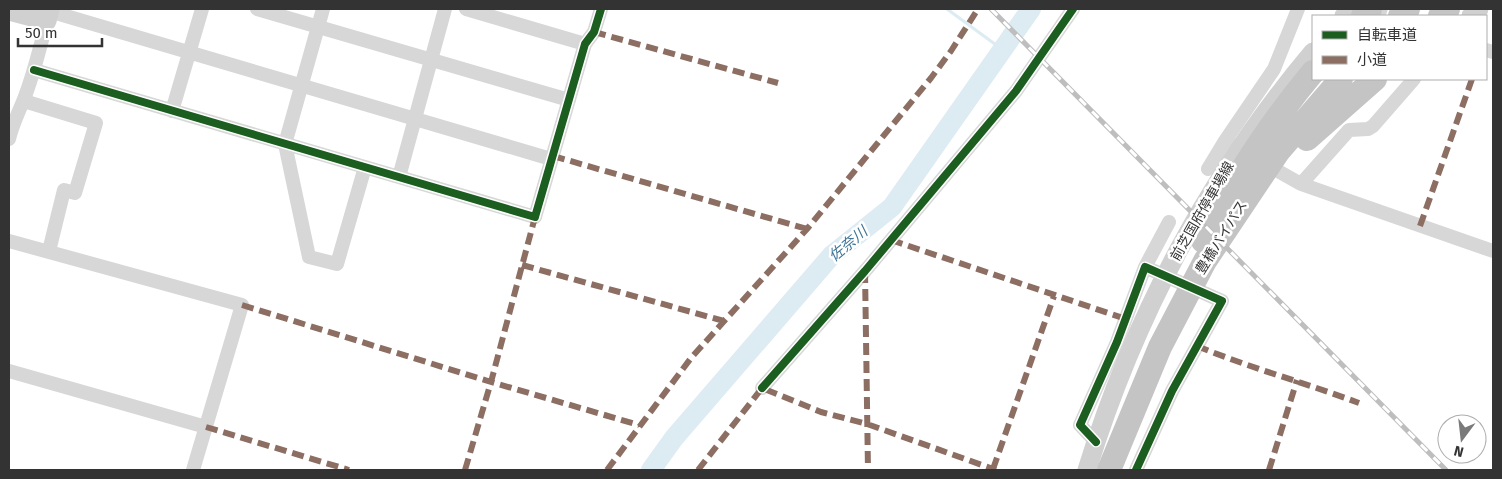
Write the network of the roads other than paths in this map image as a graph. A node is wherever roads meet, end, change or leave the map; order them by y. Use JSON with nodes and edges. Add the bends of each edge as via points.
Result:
{"nodes":[{"id":1,"x":202,"y":9,"type":"edge"},
{"id":2,"x":257,"y":9,"type":"edge"},
{"id":3,"x":323,"y":9,"type":"edge"},
{"id":4,"x":445,"y":9,"type":"edge"},
{"id":5,"x":466,"y":9,"type":"edge"},
{"id":6,"x":601,"y":9,"type":"edge"},
{"id":7,"x":1073,"y":9,"type":"edge"},
{"id":8,"x":1298,"y":9,"type":"edge"},
{"id":9,"x":9,"y":11,"type":"edge"},
{"id":10,"x":49,"y":14,"type":"edge"},
{"id":11,"x":318,"y":27,"type":"junction"},
{"id":12,"x":585,"y":44,"type":"junction"},
{"id":13,"x":189,"y":52,"type":"junction"},
{"id":14,"x":1312,"y":53,"type":"edge"},
{"id":15,"x":431,"y":60,"type":"junction"},
{"id":16,"x":34,"y":70,"type":"junction"},
{"id":17,"x":1312,"y":74,"type":"edge"},
{"id":18,"x":1327,"y":80,"type":"edge"},
{"id":19,"x":1340,"y":80,"type":"edge"},
{"id":20,"x":1373,"y":80,"type":"edge"},
{"id":21,"x":1413,"y":80,"type":"edge"},
{"id":22,"x":302,"y":86,"type":"junction"},
{"id":23,"x":569,"y":100,"type":"junction"},
{"id":24,"x":24,"y":101,"type":"junction"},
{"id":25,"x":172,"y":111,"type":"junction"},
{"id":26,"x":12,"y":113,"type":"edge"},
{"id":27,"x":415,"y":119,"type":"junction"},
{"id":28,"x":9,"y":139,"type":"edge"},
{"id":29,"x":1225,"y":141,"type":"junction"},
{"id":30,"x":286,"y":144,"type":"junction"},
{"id":31,"x":1270,"y":146,"type":"junction"},
{"id":32,"x":552,"y":159,"type":"junction"},
{"id":33,"x":365,"y":167,"type":"junction"},
{"id":34,"x":1208,"y":169,"type":"dead end"},
{"id":35,"x":399,"y":177,"type":"junction"},
{"id":36,"x":1301,"y":184,"type":"junction"},
{"id":37,"x":1169,"y":222,"type":"dead end"},
{"id":38,"x":9,"y":241,"type":"edge"},
{"id":39,"x":49,"y":251,"type":"junction"},
{"id":40,"x":1493,"y":251,"type":"edge"},
{"id":41,"x":1146,"y":267,"type":"junction"},
{"id":42,"x":9,"y":371,"type":"edge"},
{"id":43,"x":762,"y":388,"type":"dead end"},
{"id":44,"x":206,"y":427,"type":"junction"},
{"id":45,"x":1096,"y":442,"type":"junction"},
{"id":46,"x":193,"y":470,"type":"edge"},
{"id":47,"x":1087,"y":470,"type":"edge"},
{"id":48,"x":1098,"y":470,"type":"edge"},
{"id":49,"x":1109,"y":470,"type":"edge"},
{"id":50,"x":1136,"y":470,"type":"edge"}],
"edges":[{"from":1,"to":13,"type":"street"},
{"from":2,"to":11,"type":"street"},
{"from":3,"to":11,"type":"street"},
{"from":4,"to":15,"type":"street"},
{"from":5,"to":12,"type":"street"},
{"from":6,"to":12,"type":"street","via":[[594,32]]},
{"from":7,"to":43,"type":"street","via":[[1016,91]]},
{"from":8,"to":29,"type":"street","via":[[1274,69]]},
{"from":9,"to":10,"type":"main road"},
{"from":10,"to":13,"type":"street"},
{"from":10,"to":16,"type":"street"},
{"from":11,"to":15,"type":"street"},
{"from":11,"to":22,"type":"street"},
{"from":12,"to":23,"type":"street"},
{"from":13,"to":22,"type":"street"},
{"from":13,"to":25,"type":"street"},
{"from":14,"to":31,"type":"main road","name":"前芝国府停車場線","via":[[1285,85]]},
{"from":15,"to":23,"type":"street"},
{"from":15,"to":27,"type":"street"},
{"from":16,"to":24,"type":"street"},
{"from":16,"to":25,"type":"street"},
{"from":17,"to":31,"type":"highway"},
{"from":18,"to":31,"type":"highway","name":"豊橋バイパス"},
{"from":19,"to":31,"type":"highway","name":"豊橋バイパス"},
{"from":20,"to":31,"type":"highway"},
{"from":21,"to":36,"type":"street","via":[[1373,126],[1349,130]]},
{"from":22,"to":27,"type":"street"},
{"from":22,"to":30,"type":"street"},
{"from":23,"to":32,"type":"street"},
{"from":24,"to":26,"type":"street"},
{"from":24,"to":39,"type":"street","via":[[96,123],[75,193],[64,190]]},
{"from":25,"to":30,"type":"street"},
{"from":26,"to":28,"type":"street"},
{"from":27,"to":32,"type":"street"},
{"from":27,"to":35,"type":"street"},
{"from":29,"to":34,"type":"street"},
{"from":29,"to":36,"type":"street"},
{"from":30,"to":33,"type":"street"},
{"from":30,"to":33,"type":"street","via":[[310,257],[337,264]]},
{"from":31,"to":45,"type":"main road","name":"前芝国府停車場線","via":[[1223,171],[1197,214],[1154,300]]},
{"from":31,"to":48,"type":"highway","name":"豊橋バイパス","via":[[1178,294],[1135,382]]},
{"from":31,"to":49,"type":"highway","name":"豊橋バイパス","via":[[1233,217],[1181,303],[1141,388]]},
{"from":32,"to":35,"type":"street","via":[[535,216]]},
{"from":33,"to":35,"type":"street"},
{"from":36,"to":40,"type":"street"},
{"from":37,"to":41,"type":"street"},
{"from":38,"to":39,"type":"street"},
{"from":39,"to":44,"type":"street","via":[[242,305]]},
{"from":41,"to":45,"type":"street","via":[[1080,424]]},
{"from":41,"to":50,"type":"street","via":[[1222,301],[1172,391]]},
{"from":42,"to":44,"type":"street"},
{"from":44,"to":46,"type":"street"},
{"from":45,"to":47,"type":"main road","name":"前芝国府停車場線"}]}
